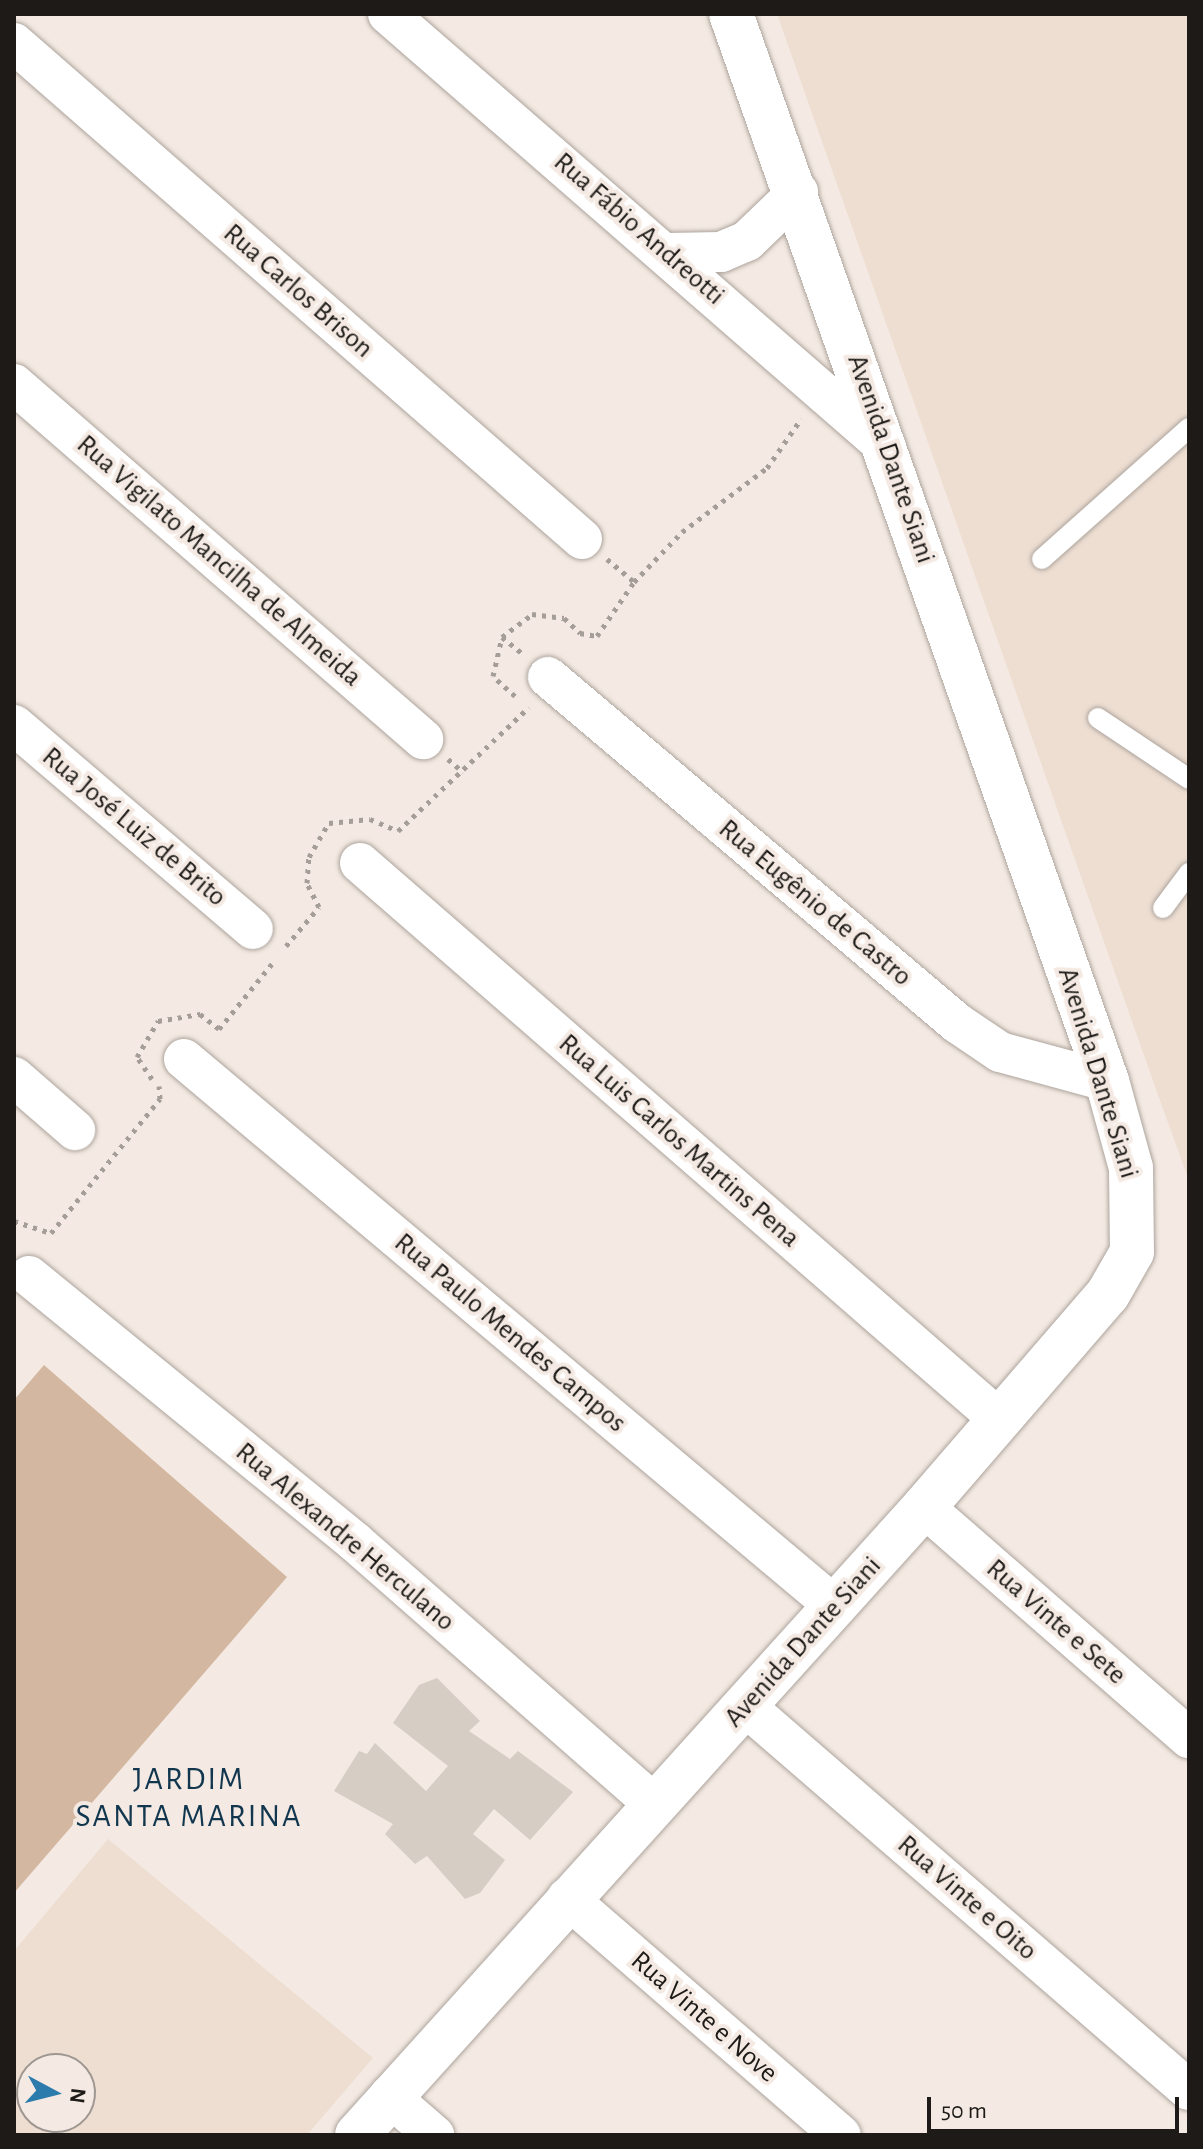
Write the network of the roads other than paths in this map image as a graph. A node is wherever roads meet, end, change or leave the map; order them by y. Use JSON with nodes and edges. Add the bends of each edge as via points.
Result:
{"nodes":[{"id":1,"x":388,"y":14,"type":"edge"},
{"id":2,"x":731,"y":14,"type":"edge"},
{"id":3,"x":14,"y":43,"type":"edge"},
{"id":4,"x":798,"y":192,"type":"junction"},
{"id":5,"x":668,"y":253,"type":"junction"},
{"id":6,"x":14,"y":384,"type":"edge"},
{"id":7,"x":1189,"y":428,"type":"edge"},
{"id":8,"x":886,"y":447,"type":"junction"},
{"id":9,"x":582,"y":539,"type":"dead end"},
{"id":10,"x":1042,"y":559,"type":"dead end"},
{"id":11,"x":548,"y":677,"type":"dead end"},
{"id":12,"x":1098,"y":718,"type":"dead end"},
{"id":13,"x":14,"y":725,"type":"edge"},
{"id":14,"x":423,"y":739,"type":"dead end"},
{"id":15,"x":1189,"y":779,"type":"edge"},
{"id":16,"x":360,"y":863,"type":"dead end"},
{"id":17,"x":1189,"y":873,"type":"edge"},
{"id":18,"x":1163,"y":908,"type":"dead end"},
{"id":19,"x":253,"y":929,"type":"dead end"},
{"id":20,"x":184,"y":1059,"type":"dead end"},
{"id":21,"x":14,"y":1077,"type":"edge"},
{"id":22,"x":1107,"y":1081,"type":"junction"},
{"id":23,"x":75,"y":1130,"type":"dead end"},
{"id":24,"x":29,"y":1276,"type":"dead end"},
{"id":25,"x":999,"y":1419,"type":"junction"},
{"id":26,"x":924,"y":1507,"type":"junction"},
{"id":27,"x":836,"y":1607,"type":"junction"},
{"id":28,"x":745,"y":1706,"type":"junction"},
{"id":29,"x":1189,"y":1738,"type":"edge"},
{"id":30,"x":655,"y":1805,"type":"junction"},
{"id":31,"x":567,"y":1898,"type":"junction"},
{"id":32,"x":1189,"y":2090,"type":"edge"},
{"id":33,"x":389,"y":2096,"type":"junction"},
{"id":34,"x":357,"y":2135,"type":"edge"},
{"id":35,"x":434,"y":2135,"type":"edge"},
{"id":36,"x":841,"y":2135,"type":"edge"}],
"edges":[{"from":1,"to":5,"type":"street","name":"Rua Fábio Andreotti"},
{"from":2,"to":4,"type":"street","name":"Avenida Dante Siani"},
{"from":3,"to":9,"type":"street","name":"Rua Carlos Brison"},
{"from":4,"to":5,"type":"street","via":[[747,241],[721,252]]},
{"from":4,"to":8,"type":"street","name":"Avenida Dante Siani"},
{"from":5,"to":8,"type":"street","name":"Rua Fábio Andreotti"},
{"from":6,"to":14,"type":"street","name":"Rua Vigilato Mancilha de Almeida"},
{"from":7,"to":10,"type":"lane"},
{"from":8,"to":22,"type":"street","name":"Avenida Dante Siani"},
{"from":11,"to":22,"type":"street","name":"Rua Eugênio de Castro","via":[[957,1023],[1000,1052]]},
{"from":12,"to":15,"type":"lane"},
{"from":13,"to":19,"type":"street","name":"Rua José Luiz de Brito"},
{"from":16,"to":25,"type":"street","name":"Rua Luis Carlos Martins Pena"},
{"from":17,"to":18,"type":"lane"},
{"from":20,"to":27,"type":"street","name":"Rua Paulo Mendes Campos"},
{"from":21,"to":23,"type":"street"},
{"from":22,"to":25,"type":"street","name":"Avenida Dante Siani","via":[[1131,1168],[1132,1252],[1108,1294]]},
{"from":24,"to":30,"type":"street","name":"Rua Alexandre Herculano","via":[[356,1543]]},
{"from":25,"to":26,"type":"street","name":"Avenida Dante Siani"},
{"from":26,"to":27,"type":"street","name":"Avenida Dante Siani"},
{"from":26,"to":29,"type":"street","name":"Rua Vinte e Sete"},
{"from":27,"to":28,"type":"street","name":"Avenida Dante Siani"},
{"from":28,"to":30,"type":"street","name":"Avenida Dante Siani"},
{"from":28,"to":32,"type":"street","name":"Rua Vinte e Oito"},
{"from":30,"to":31,"type":"street","name":"Avenida Dante Siani"},
{"from":31,"to":33,"type":"street","name":"Avenida Dante Siani"},
{"from":31,"to":36,"type":"street","name":"Rua Vinte e Nove"},
{"from":33,"to":34,"type":"street","name":"Avenida Dante Siani"},
{"from":33,"to":35,"type":"street"}]}
